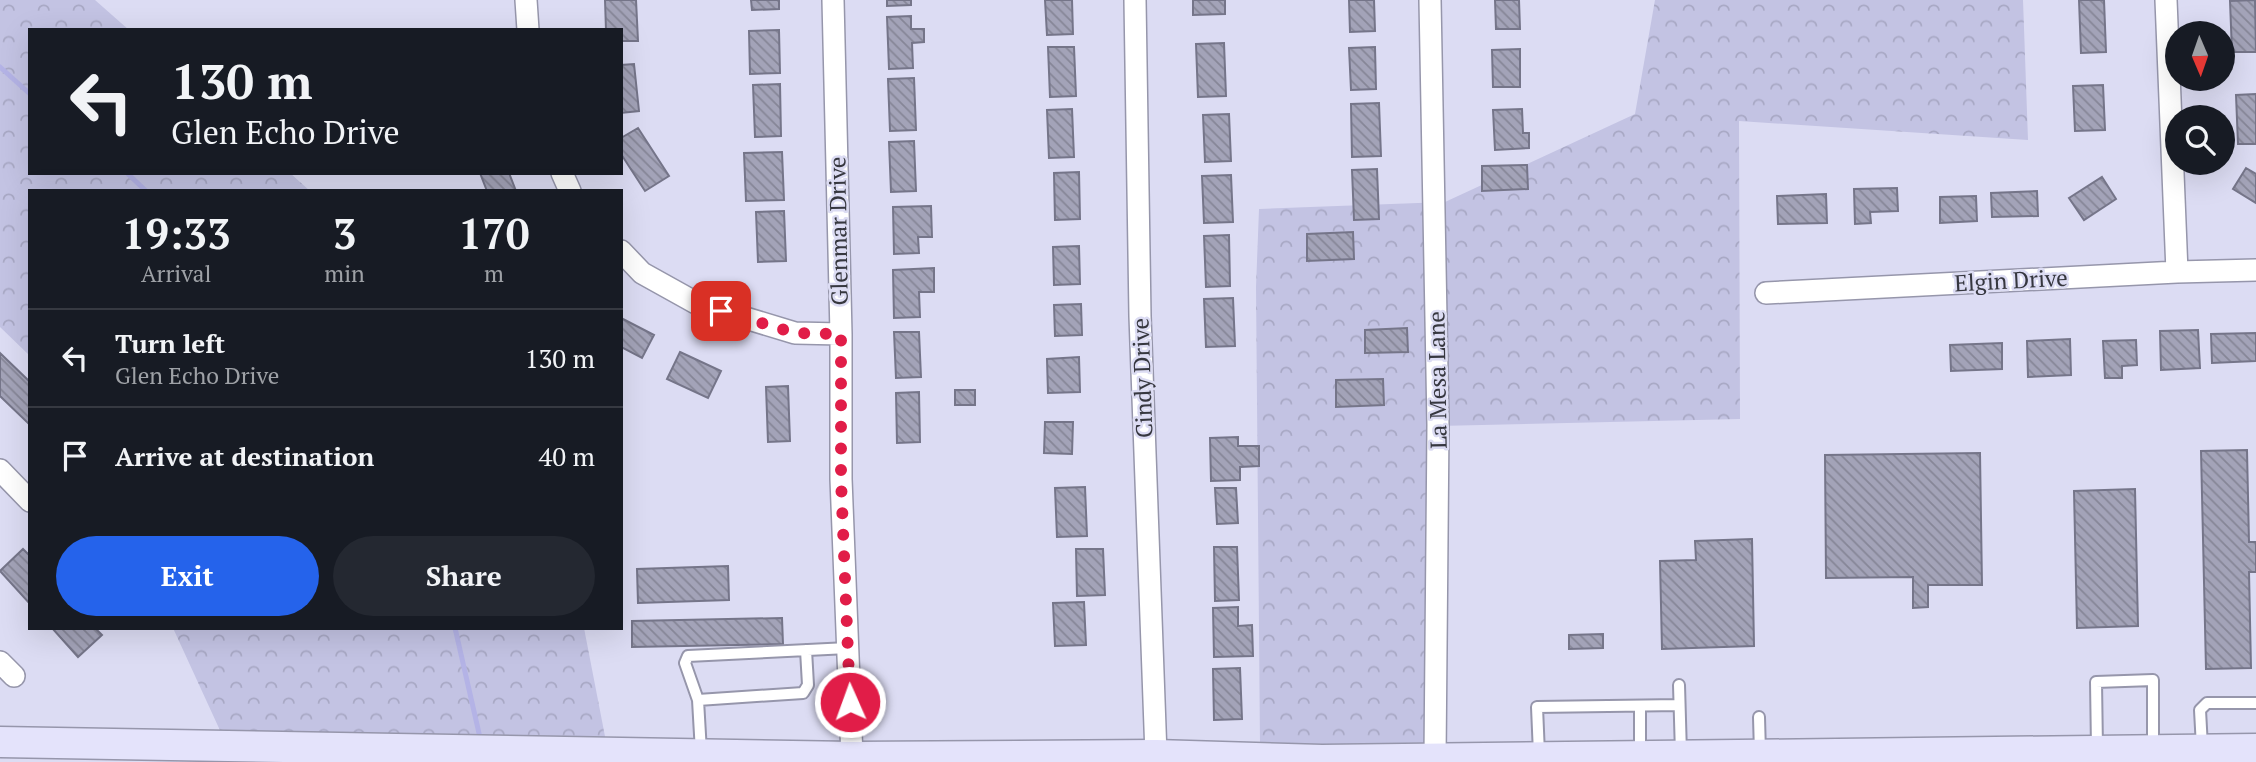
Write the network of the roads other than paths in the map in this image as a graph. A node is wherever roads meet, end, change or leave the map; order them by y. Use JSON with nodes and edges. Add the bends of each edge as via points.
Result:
{"nodes":[{"id":1,"x":526,"y":0,"type":"edge"},
{"id":2,"x":832,"y":0,"type":"edge"},
{"id":3,"x":1135,"y":0,"type":"edge"},
{"id":4,"x":1430,"y":0,"type":"edge"},
{"id":5,"x":2166,"y":0,"type":"edge"},
{"id":6,"x":528,"y":28,"type":"edge"},
{"id":7,"x":623,"y":253,"type":"edge"},
{"id":8,"x":2256,"y":270,"type":"edge"},
{"id":9,"x":2177,"y":272,"type":"junction"},
{"id":10,"x":1766,"y":293,"type":"dead end"},
{"id":11,"x":841,"y":334,"type":"junction"},
{"id":12,"x":0,"y":470,"type":"edge"},
{"id":13,"x":28,"y":499,"type":"edge"},
{"id":14,"x":848,"y":648,"type":"junction"},
{"id":15,"x":806,"y":650,"type":"junction"},
{"id":16,"x":1679,"y":685,"type":"dead end"},
{"id":17,"x":698,"y":700,"type":"junction"},
{"id":18,"x":2256,"y":703,"type":"edge"},
{"id":19,"x":1679,"y":705,"type":"junction"},
{"id":20,"x":1640,"y":706,"type":"junction"},
{"id":21,"x":1759,"y":717,"type":"dead end"},
{"id":22,"x":0,"y":741,"type":"edge"},
{"id":23,"x":2256,"y":749,"type":"edge"},
{"id":24,"x":2153,"y":750,"type":"junction"},
{"id":25,"x":2202,"y":750,"type":"junction"},
{"id":26,"x":2097,"y":751,"type":"junction"},
{"id":27,"x":701,"y":754,"type":"junction"},
{"id":28,"x":382,"y":755,"type":"edge"},
{"id":29,"x":1156,"y":755,"type":"junction"},
{"id":30,"x":1760,"y":756,"type":"junction"},
{"id":31,"x":852,"y":757,"type":"junction"},
{"id":32,"x":1640,"y":757,"type":"junction"},
{"id":33,"x":1697,"y":758,"type":"edge"},
{"id":34,"x":1436,"y":759,"type":"junction"},
{"id":35,"x":1524,"y":760,"type":"edge"},
{"id":36,"x":1588,"y":760,"type":"edge"},
{"id":37,"x":1322,"y":761,"type":"edge"}],
"edges":[{"from":1,"to":6,"type":"street"},
{"from":2,"to":11,"type":"street","name":"Glenmar Drive"},
{"from":3,"to":29,"type":"street","name":"Cindy Drive","via":[[1140,330]]},
{"from":4,"to":34,"type":"street","name":"La Mesa Lane","via":[[1438,425]]},
{"from":5,"to":9,"type":"street"},
{"from":7,"to":11,"type":"street","via":[[642,273],[696,303],[795,333]]},
{"from":8,"to":9,"type":"street","name":"Elgin Drive"},
{"from":9,"to":10,"type":"street","name":"Elgin Drive"},
{"from":11,"to":14,"type":"street","name":"Glenmar Drive"},
{"from":12,"to":13,"type":"street"},
{"from":14,"to":15,"type":"lane"},
{"from":14,"to":31,"type":"street","name":"Glenmar Drive"},
{"from":15,"to":17,"type":"lane","via":[[803,693]]},
{"from":15,"to":17,"type":"lane","via":[[688,656],[685,663]]},
{"from":16,"to":19,"type":"lane"},
{"from":17,"to":27,"type":"lane"},
{"from":18,"to":25,"type":"lane","via":[[2207,704],[2200,709]]},
{"from":19,"to":20,"type":"lane"},
{"from":19,"to":33,"type":"lane"},
{"from":20,"to":32,"type":"lane"},
{"from":20,"to":35,"type":"lane","via":[[1537,707]]},
{"from":21,"to":30,"type":"lane"},
{"from":22,"to":28,"type":"main road"},
{"from":23,"to":25,"type":"main road"},
{"from":24,"to":25,"type":"main road"},
{"from":24,"to":26,"type":"main road"},
{"from":24,"to":26,"type":"lane","via":[[2153,680],[2096,681]]},
{"from":26,"to":30,"type":"main road"},
{"from":27,"to":28,"type":"main road"},
{"from":27,"to":31,"type":"main road"},
{"from":29,"to":31,"type":"main road"},
{"from":29,"to":37,"type":"main road"},
{"from":30,"to":33,"type":"main road"},
{"from":32,"to":33,"type":"main road"},
{"from":32,"to":36,"type":"main road"},
{"from":34,"to":35,"type":"main road"},
{"from":34,"to":37,"type":"main road"},
{"from":35,"to":36,"type":"main road"}]}
